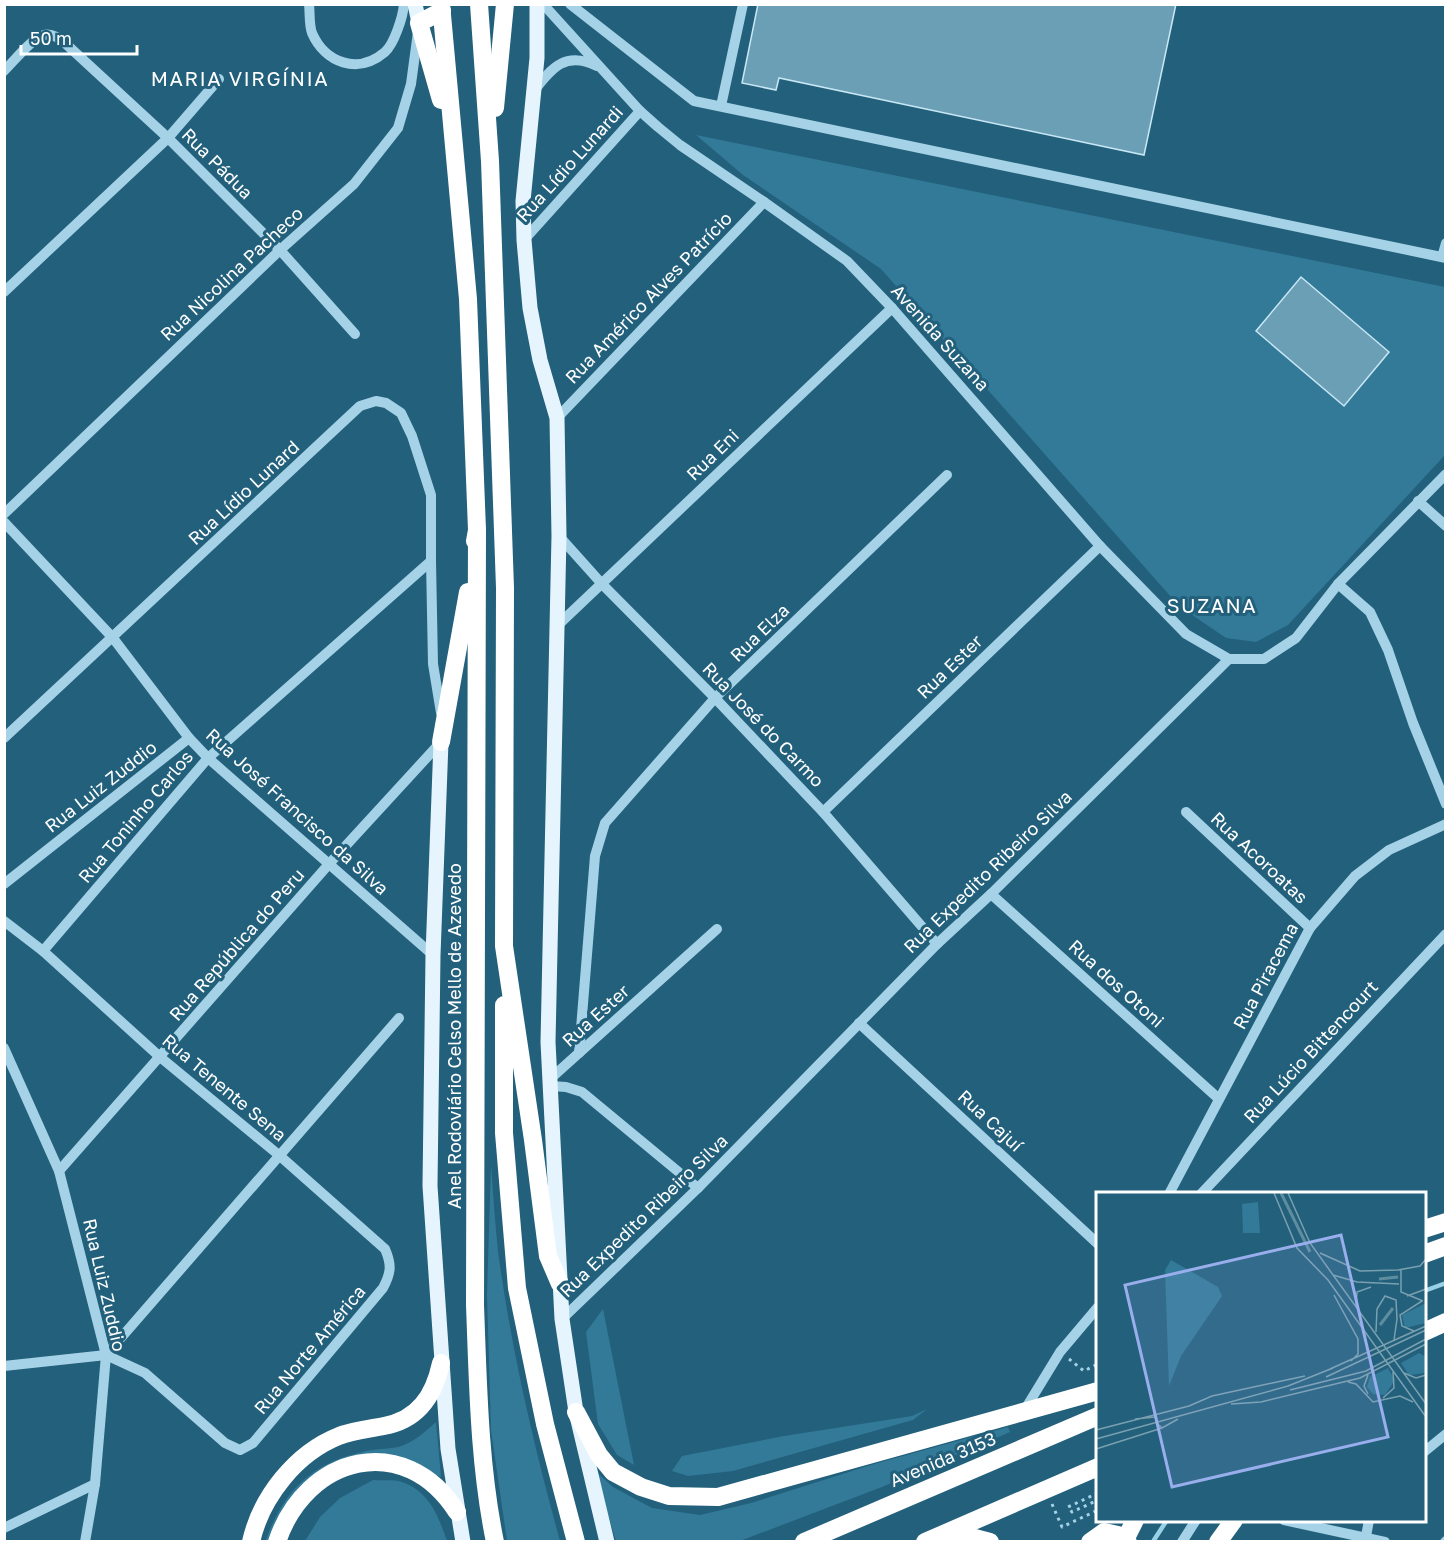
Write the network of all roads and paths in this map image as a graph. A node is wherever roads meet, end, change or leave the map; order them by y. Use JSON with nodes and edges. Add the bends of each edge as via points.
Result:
{"nodes":[{"id":1,"x":309,"y":4,"type":"edge"},
{"id":2,"x":404,"y":4,"type":"edge"},
{"id":3,"x":415,"y":4,"type":"edge"},
{"id":4,"x":479,"y":4,"type":"edge"},
{"id":5,"x":505,"y":4,"type":"edge"},
{"id":6,"x":537,"y":4,"type":"edge"},
{"id":7,"x":543,"y":4,"type":"edge"},
{"id":8,"x":570,"y":4,"type":"edge"},
{"id":9,"x":742,"y":4,"type":"edge"},
{"id":10,"x":442,"y":8,"type":"edge"},
{"id":11,"x":419,"y":23,"type":"junction"},
{"id":12,"x":600,"y":67,"type":"junction"},
{"id":13,"x":4,"y":70,"type":"edge"},
{"id":14,"x":219,"y":79,"type":"dead end"},
{"id":15,"x":534,"y":91,"type":"junction"},
{"id":16,"x":721,"y":106,"type":"junction"},
{"id":17,"x":640,"y":111,"type":"junction"},
{"id":18,"x":168,"y":138,"type":"junction"},
{"id":19,"x":454,"y":148,"type":"junction"},
{"id":20,"x":490,"y":161,"type":"junction"},
{"id":21,"x":764,"y":202,"type":"junction"},
{"id":22,"x":524,"y":240,"type":"junction"},
{"id":23,"x":1446,"y":243,"type":"edge"},
{"id":24,"x":279,"y":250,"type":"junction"},
{"id":25,"x":1444,"y":258,"type":"edge"},
{"id":26,"x":4,"y":292,"type":"edge"},
{"id":27,"x":892,"y":308,"type":"junction"},
{"id":28,"x":355,"y":334,"type":"dead end"},
{"id":29,"x":557,"y":418,"type":"junction"},
{"id":30,"x":1446,"y":474,"type":"edge"},
{"id":31,"x":947,"y":476,"type":"dead end"},
{"id":32,"x":1418,"y":501,"type":"junction"},
{"id":33,"x":4,"y":514,"type":"edge"},
{"id":34,"x":4,"y":522,"type":"edge"},
{"id":35,"x":1446,"y":526,"type":"edge"},
{"id":36,"x":477,"y":530,"type":"junction"},
{"id":37,"x":559,"y":536,"type":"junction"},
{"id":38,"x":1100,"y":546,"type":"junction"},
{"id":39,"x":427,"y":564,"type":"junction"},
{"id":40,"x":602,"y":584,"type":"junction"},
{"id":41,"x":1338,"y":584,"type":"junction"},
{"id":42,"x":557,"y":626,"type":"junction"},
{"id":43,"x":113,"y":638,"type":"junction"},
{"id":44,"x":1229,"y":659,"type":"junction"},
{"id":45,"x":715,"y":698,"type":"junction"},
{"id":46,"x":443,"y":735,"type":"junction"},
{"id":47,"x":4,"y":738,"type":"edge"},
{"id":48,"x":189,"y":738,"type":"junction"},
{"id":49,"x":208,"y":758,"type":"junction"},
{"id":50,"x":1446,"y":804,"type":"edge"},
{"id":51,"x":822,"y":812,"type":"junction"},
{"id":52,"x":1186,"y":813,"type":"dead end"},
{"id":53,"x":1446,"y":824,"type":"edge"},
{"id":54,"x":329,"y":864,"type":"junction"},
{"id":55,"x":4,"y":884,"type":"edge"},
{"id":56,"x":991,"y":894,"type":"junction"},
{"id":57,"x":4,"y":921,"type":"edge"},
{"id":58,"x":1310,"y":928,"type":"junction"},
{"id":59,"x":717,"y":929,"type":"dead end"},
{"id":60,"x":1446,"y":934,"type":"edge"},
{"id":61,"x":936,"y":944,"type":"junction"},
{"id":62,"x":504,"y":946,"type":"junction"},
{"id":63,"x":43,"y":951,"type":"junction"},
{"id":64,"x":433,"y":955,"type":"junction"},
{"id":65,"x":399,"y":1018,"type":"dead end"},
{"id":66,"x":859,"y":1023,"type":"junction"},
{"id":67,"x":4,"y":1048,"type":"edge"},
{"id":68,"x":579,"y":1053,"type":"junction"},
{"id":69,"x":160,"y":1057,"type":"junction"},
{"id":70,"x":551,"y":1083,"type":"junction"},
{"id":71,"x":1219,"y":1099,"type":"junction"},
{"id":72,"x":280,"y":1156,"type":"junction"},
{"id":73,"x":59,"y":1171,"type":"junction"},
{"id":74,"x":698,"y":1188,"type":"junction"},
{"id":75,"x":1170,"y":1192,"type":"edge"},
{"id":76,"x":1203,"y":1192,"type":"edge"},
{"id":77,"x":1446,"y":1222,"type":"edge"},
{"id":78,"x":1426,"y":1229,"type":"edge"},
{"id":79,"x":1096,"y":1242,"type":"edge"},
{"id":80,"x":391,"y":1261,"type":"joint"},
{"id":81,"x":560,"y":1284,"type":"junction"},
{"id":82,"x":1096,"y":1309,"type":"edge"},
{"id":83,"x":562,"y":1319,"type":"junction"},
{"id":84,"x":1446,"y":1322,"type":"edge"},
{"id":85,"x":1426,"y":1332,"type":"edge"},
{"id":86,"x":1060,"y":1352,"type":"junction"},
{"id":87,"x":106,"y":1356,"type":"junction"},
{"id":88,"x":441,"y":1363,"type":"junction"},
{"id":89,"x":1096,"y":1365,"type":"edge"},
{"id":90,"x":4,"y":1366,"type":"edge"},
{"id":91,"x":1096,"y":1392,"type":"edge"},
{"id":92,"x":1024,"y":1411,"type":"junction"},
{"id":93,"x":576,"y":1412,"type":"junction"},
{"id":94,"x":1096,"y":1417,"type":"edge"},
{"id":95,"x":1446,"y":1434,"type":"edge"},
{"id":96,"x":1426,"y":1451,"type":"edge"},
{"id":97,"x":1096,"y":1468,"type":"edge"},
{"id":98,"x":94,"y":1484,"type":"junction"},
{"id":99,"x":1043,"y":1489,"type":"junction"},
{"id":100,"x":1096,"y":1494,"type":"edge"},
{"id":101,"x":1096,"y":1501,"type":"edge"},
{"id":102,"x":1096,"y":1511,"type":"edge"},
{"id":103,"x":457,"y":1512,"type":"junction"},
{"id":104,"x":1135,"y":1522,"type":"edge"},
{"id":105,"x":1195,"y":1522,"type":"edge"},
{"id":106,"x":1233,"y":1522,"type":"edge"},
{"id":107,"x":1289,"y":1522,"type":"edge"},
{"id":108,"x":1369,"y":1522,"type":"edge"},
{"id":109,"x":4,"y":1528,"type":"edge"},
{"id":110,"x":1366,"y":1539,"type":"edge"},
{"id":111,"x":929,"y":1540,"type":"edge"},
{"id":112,"x":85,"y":1542,"type":"edge"},
{"id":113,"x":250,"y":1542,"type":"edge"},
{"id":114,"x":277,"y":1542,"type":"edge"},
{"id":115,"x":463,"y":1542,"type":"edge"},
{"id":116,"x":495,"y":1542,"type":"edge"},
{"id":117,"x":576,"y":1542,"type":"edge"},
{"id":118,"x":607,"y":1542,"type":"edge"},
{"id":119,"x":804,"y":1542,"type":"edge"},
{"id":120,"x":990,"y":1542,"type":"edge"},
{"id":121,"x":1090,"y":1542,"type":"edge"},
{"id":122,"x":1126,"y":1542,"type":"edge"},
{"id":123,"x":1182,"y":1542,"type":"edge"},
{"id":124,"x":1218,"y":1542,"type":"edge"},
{"id":125,"x":1385,"y":1542,"type":"edge"}],
"edges":[{"from":1,"to":2,"type":"street","via":[[311,30],[322,51],[342,63],[366,63],[386,51],[398,30]]},
{"from":3,"to":11,"type":"main road"},
{"from":4,"to":20,"type":"highway"},
{"from":5,"to":20,"type":"highway"},
{"from":6,"to":15,"type":"main road"},
{"from":7,"to":12,"type":"street","name":"Avenida Suzana"},
{"from":8,"to":16,"type":"street","via":[[694,101]]},
{"from":9,"to":16,"type":"street"},
{"from":10,"to":11,"type":"highway"},
{"from":10,"to":19,"type":"highway"},
{"from":11,"to":19,"type":"highway"},
{"from":11,"to":24,"type":"street","name":"Rua Nicolina Pacheco","via":[[411,84],[398,128],[354,184]]},
{"from":12,"to":15,"type":"street","via":[[582,60],[564,62],[551,70]]},
{"from":12,"to":17,"type":"street","name":"Avenida Suzana"},
{"from":13,"to":18,"type":"street","name":"Rua Pádua","via":[[44,34],[56,36]]},
{"from":14,"to":18,"type":"street"},
{"from":15,"to":22,"type":"main road","via":[[523,201]]},
{"from":16,"to":25,"type":"street"},
{"from":17,"to":21,"type":"street","name":"Avenida Suzana","via":[[680,145]]},
{"from":17,"to":22,"type":"street","name":"Rua Lídio Lunardi"},
{"from":18,"to":24,"type":"street","name":"Rua Pádua"},
{"from":18,"to":26,"type":"street"},
{"from":19,"to":36,"type":"highway","via":[[468,299]]},
{"from":20,"to":62,"type":"highway","via":[[505,588]]},
{"from":21,"to":27,"type":"street","name":"Avenida Suzana","via":[[847,261]]},
{"from":21,"to":29,"type":"street","name":"Rua Américo Alves Patrício"},
{"from":22,"to":29,"type":"main road","via":[[530,308]]},
{"from":23,"to":25,"type":"street"},
{"from":24,"to":28,"type":"street","name":"Rua Pádua"},
{"from":24,"to":33,"type":"street","name":"Rua Nicolina Pacheco"},
{"from":27,"to":38,"type":"street","name":"Avenida Suzana"},
{"from":27,"to":40,"type":"street","name":"Rua Eni"},
{"from":29,"to":37,"type":"main road"},
{"from":30,"to":32,"type":"street"},
{"from":31,"to":45,"type":"street","name":"Rua Elza"},
{"from":32,"to":35,"type":"street"},
{"from":32,"to":41,"type":"street"},
{"from":34,"to":43,"type":"street","name":"Rua José Francisco da Silva"},
{"from":36,"to":46,"type":"highway"},
{"from":36,"to":116,"type":"highway","name":"Anel Rodoviário Celso Mello de Azevedo","via":[[475,1305],[486,1498]]},
{"from":37,"to":40,"type":"street","name":"Rua José do Carmo"},
{"from":37,"to":42,"type":"main road"},
{"from":38,"to":44,"type":"street","name":"Avenida Suzana","via":[[1186,634]]},
{"from":38,"to":51,"type":"street","name":"Rua Ester"},
{"from":39,"to":43,"type":"street","name":"Rua Lídio Lunard","via":[[430,495],[412,435],[401,413],[376,401],[360,406]]},
{"from":39,"to":46,"type":"street","name":"Rua Lídio Lunard","via":[[433,664]]},
{"from":39,"to":49,"type":"street","name":"Rua Toninho Carlos"},
{"from":40,"to":42,"type":"street","name":"Rua Eni"},
{"from":40,"to":45,"type":"street","name":"Rua José do Carmo"},
{"from":41,"to":44,"type":"street","via":[[1296,638],[1264,659]]},
{"from":41,"to":50,"type":"street","via":[[1370,612]]},
{"from":42,"to":70,"type":"main road","via":[[548,1042]]},
{"from":43,"to":47,"type":"street","name":"Rua Lídio Lunard"},
{"from":43,"to":48,"type":"street","name":"Rua José Francisco da Silva"},
{"from":44,"to":56,"type":"street","name":"Rua Expedito Ribeiro Silva"},
{"from":45,"to":51,"type":"street","name":"Rua José do Carmo"},
{"from":45,"to":68,"type":"street","name":"Rua Elza","via":[[605,823],[595,856]]},
{"from":46,"to":54,"type":"street","name":"Rua República do Peru"},
{"from":46,"to":64,"type":"main road","name":"Anel Rodoviário Celso Mello de Azevedo"},
{"from":48,"to":49,"type":"street","name":"Rua José Francisco da Silva"},
{"from":48,"to":55,"type":"street","name":"Rua Luiz Zuddio"},
{"from":49,"to":54,"type":"street","name":"Rua José Francisco da Silva"},
{"from":49,"to":63,"type":"street","name":"Rua Toninho Carlos"},
{"from":51,"to":61,"type":"street","name":"Rua José do Carmo"},
{"from":52,"to":58,"type":"street","name":"Rua Acoroatas"},
{"from":53,"to":58,"type":"street","name":"Rua Piracema","via":[[1389,850],[1363,870]]},
{"from":54,"to":64,"type":"street","name":"Rua José Francisco da Silva"},
{"from":54,"to":69,"type":"street","name":"Rua República do Peru"},
{"from":56,"to":61,"type":"street","name":"Rua Expedito Ribeiro Silva"},
{"from":56,"to":71,"type":"street","name":"Rua dos Otoni"},
{"from":57,"to":63,"type":"street","name":"Rua Tenente Sena"},
{"from":58,"to":71,"type":"street","name":"Rua Piracema"},
{"from":59,"to":68,"type":"street","name":"Rua Ester"},
{"from":60,"to":76,"type":"street","name":"Rua Lúcio Bittencourt"},
{"from":61,"to":66,"type":"street","name":"Rua Expedito Ribeiro Silva"},
{"from":62,"to":81,"type":"highway","via":[[548,1256]]},
{"from":62,"to":117,"type":"highway","via":[[504,1133],[517,1288],[545,1424]]},
{"from":63,"to":69,"type":"street","name":"Rua Tenente Sena"},
{"from":64,"to":88,"type":"main road","name":"Anel Rodoviário Celso Mello de Azevedo","via":[[430,1186]]},
{"from":65,"to":72,"type":"street"},
{"from":66,"to":74,"type":"street","name":"Rua Expedito Ribeiro Silva"},
{"from":66,"to":79,"type":"street","name":"Rua Cajuí"},
{"from":67,"to":73,"type":"street","name":"Rua Luiz Zuddio"},
{"from":68,"to":70,"type":"street","name":"Rua Ester"},
{"from":69,"to":72,"type":"street","name":"Rua Tenente Sena"},
{"from":69,"to":73,"type":"street","name":"Rua República do Peru"},
{"from":70,"to":74,"type":"street","via":[[582,1092]]},
{"from":70,"to":81,"type":"main road"},
{"from":71,"to":75,"type":"street","name":"Rua Piracema"},
{"from":72,"to":80,"type":"street","name":"Rua Tenente Sena","via":[[385,1249]]},
{"from":72,"to":87,"type":"street"},
{"from":73,"to":87,"type":"street","name":"Rua Luiz Zuddio"},
{"from":74,"to":83,"type":"street","name":"Rua Expedito Ribeiro Silva"},
{"from":77,"to":78,"type":"highway"},
{"from":80,"to":87,"type":"street","name":"Rua Norte América","via":[[383,1288],[253,1443],[240,1450],[225,1443],[145,1373]]},
{"from":81,"to":83,"type":"main road"},
{"from":82,"to":86,"type":"street"},
{"from":83,"to":93,"type":"main road"},
{"from":84,"to":85,"type":"highway"},
{"from":86,"to":89,"type":"path","via":[[1084,1371]]},
{"from":86,"to":92,"type":"street"},
{"from":87,"to":90,"type":"street"},
{"from":87,"to":98,"type":"street","name":"Rua Luiz Zuddio"},
{"from":88,"to":103,"type":"main road","name":"Anel Rodoviário Celso Mello de Azevedo"},
{"from":88,"to":113,"type":"highway","via":[[433,1390],[416,1413],[395,1424],[333,1439],[290,1470],[267,1502]]},
{"from":91,"to":92,"type":"highway"},
{"from":92,"to":93,"type":"highway","via":[[718,1497],[669,1496],[613,1472]]},
{"from":93,"to":118,"type":"main road"},
{"from":94,"to":119,"type":"highway","name":"Avenida 3153"},
{"from":95,"to":96,"type":"street"},
{"from":97,"to":99,"type":"highway"},
{"from":98,"to":109,"type":"street"},
{"from":98,"to":112,"type":"street","name":"Rua Luiz Zuddio"},
{"from":99,"to":102,"type":"path","via":[[1062,1527]]},
{"from":99,"to":111,"type":"highway"},
{"from":100,"to":101,"type":"path","via":[[1068,1507],[1072,1512]]},
{"from":103,"to":114,"type":"highway","via":[[439,1488],[417,1472],[391,1462],[364,1462],[337,1471],[307,1493],[289,1516]]},
{"from":103,"to":115,"type":"main road","name":"Anel Rodoviário Celso Mello de Azevedo"},
{"from":104,"to":122,"type":"highway","bridge":true},
{"from":105,"to":123,"type":"street"},
{"from":106,"to":124,"type":"highway"},
{"from":107,"to":110,"type":"street"},
{"from":108,"to":110,"type":"street"},
{"from":110,"to":125,"type":"street"},
{"from":111,"to":120,"type":"highway","via":[[971,1537]]},
{"from":121,"to":122,"type":"highway","via":[[1104,1533],[1118,1535]]}]}
